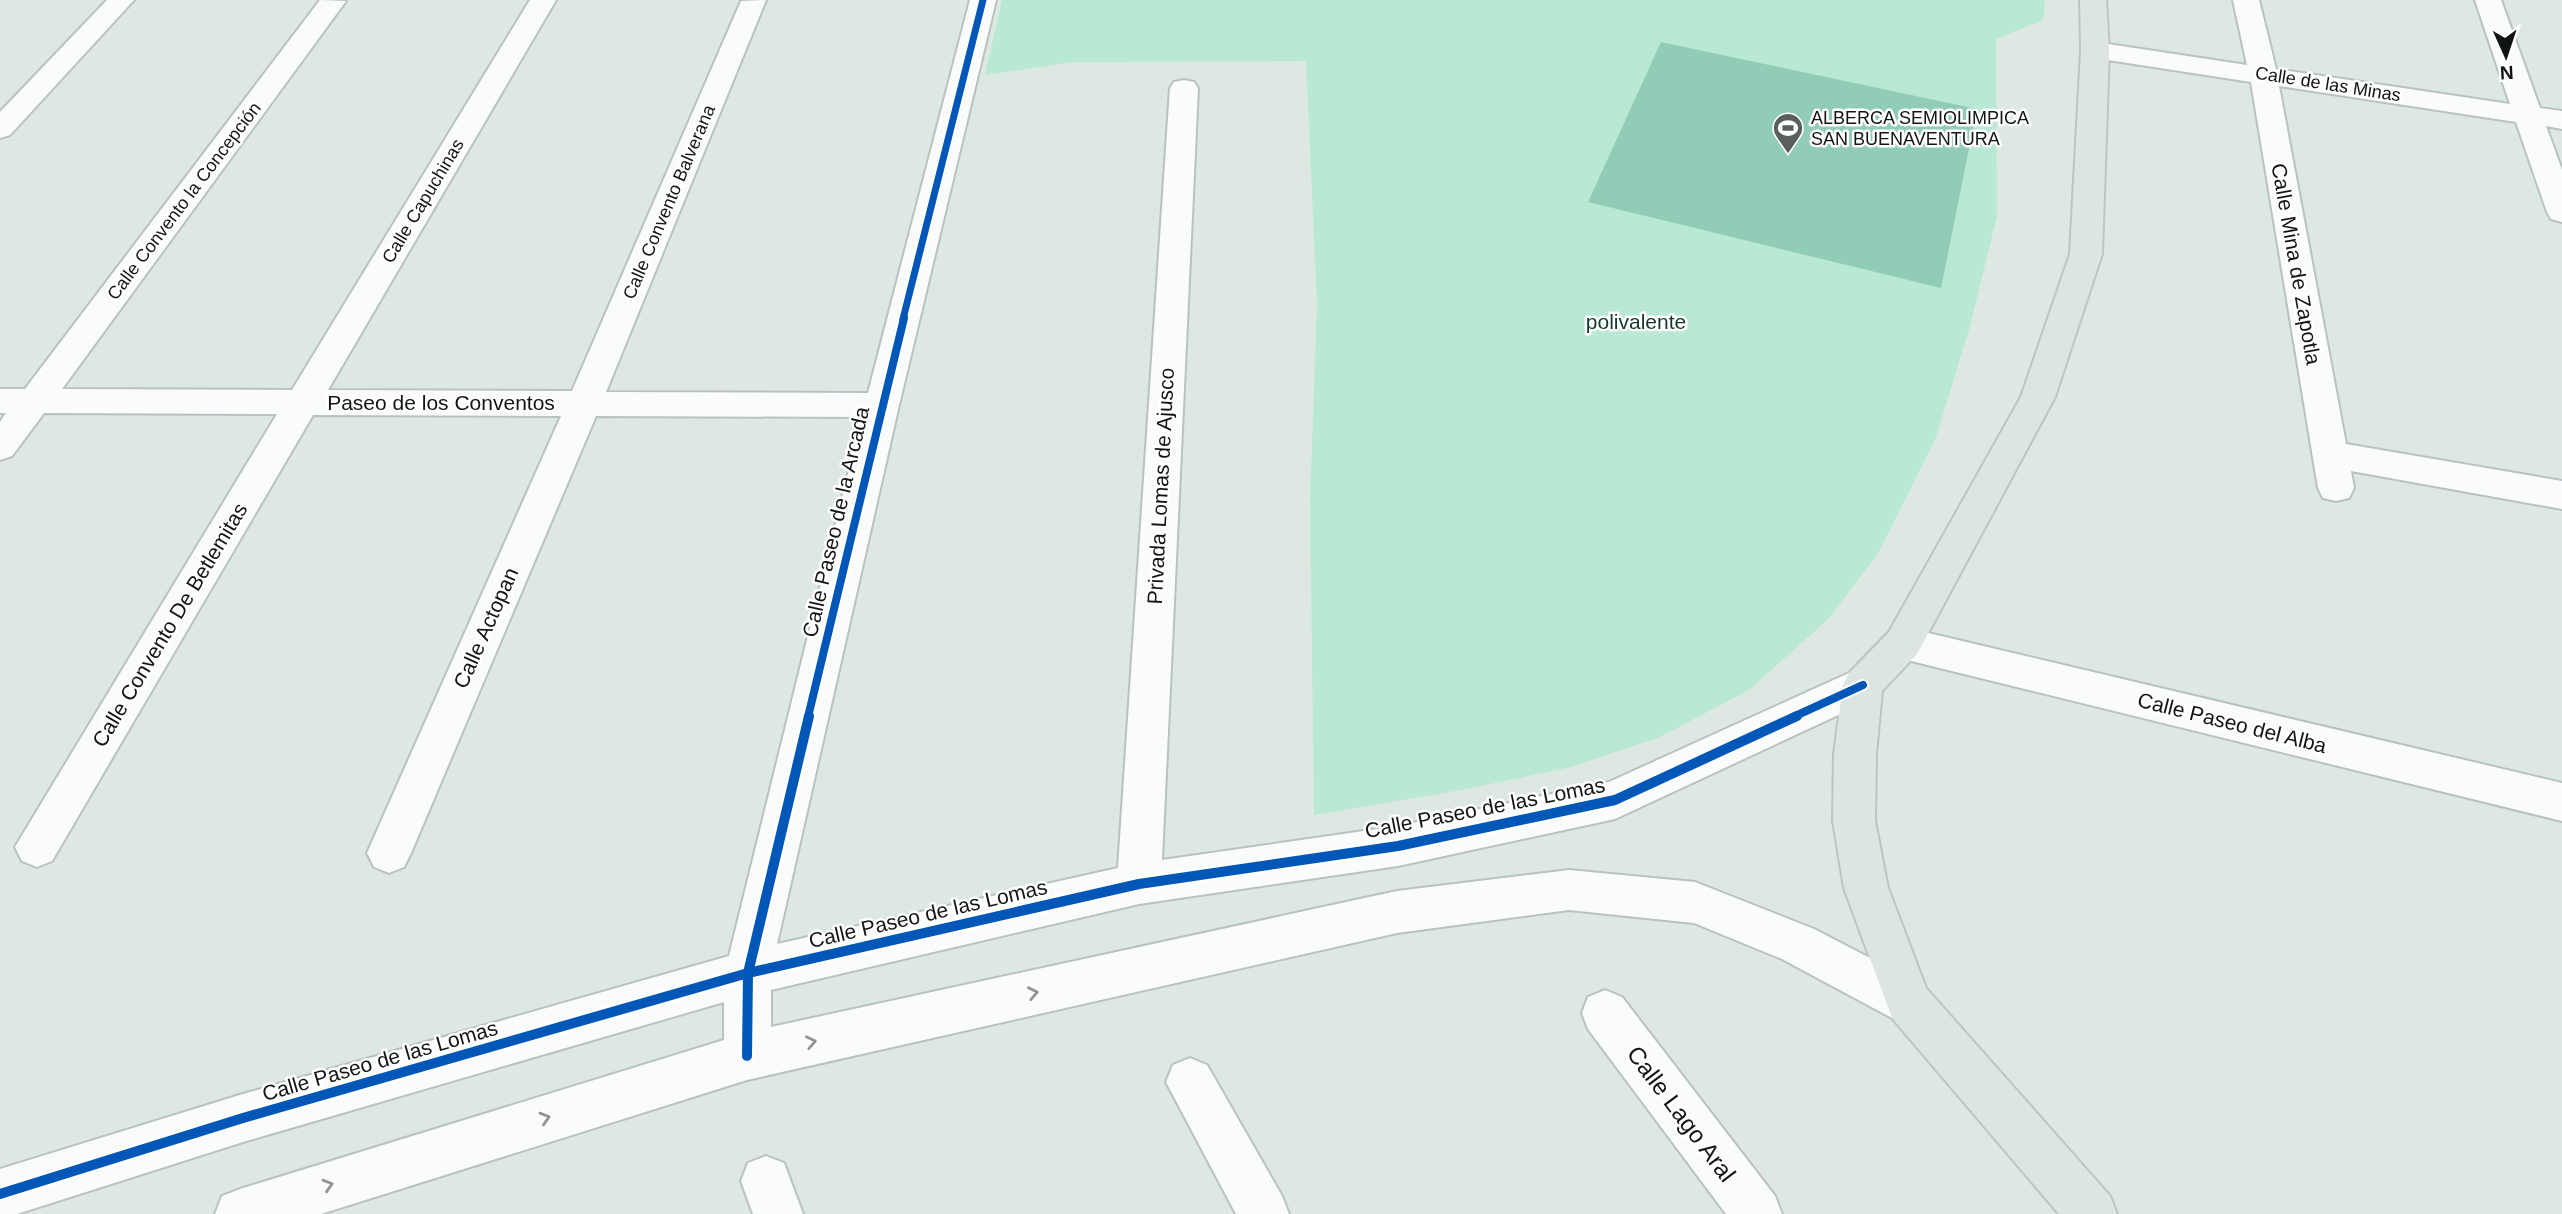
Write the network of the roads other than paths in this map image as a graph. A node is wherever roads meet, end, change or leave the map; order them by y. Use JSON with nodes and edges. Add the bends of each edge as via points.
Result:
{"nodes":[{"id":1,"x":121,"y":0,"type":"edge"},
{"id":2,"x":543,"y":0,"type":"edge"},
{"id":3,"x":984,"y":0,"type":"edge"},
{"id":4,"x":2094,"y":0,"type":"edge"},
{"id":5,"x":2246,"y":0,"type":"edge"},
{"id":6,"x":2488,"y":0,"type":"edge"},
{"id":7,"x":333,"y":1,"type":"edge"},
{"id":8,"x":754,"y":1,"type":"edge"},
{"id":9,"x":2095,"y":50,"type":"junction"},
{"id":10,"x":2263,"y":74,"type":"junction"},
{"id":11,"x":1184,"y":88,"type":"dead end"},
{"id":12,"x":2526,"y":114,"type":"junction"},
{"id":13,"x":2562,"y":120,"type":"edge"},
{"id":14,"x":0,"y":129,"type":"edge"},
{"id":15,"x":2562,"y":212,"type":"edge"},
{"id":16,"x":0,"y":401,"type":"edge"},
{"id":17,"x":35,"y":401,"type":"junction"},
{"id":18,"x":303,"y":402,"type":"junction"},
{"id":19,"x":584,"y":404,"type":"junction"},
{"id":20,"x":882,"y":405,"type":"junction"},
{"id":21,"x":0,"y":447,"type":"edge"},
{"id":22,"x":2562,"y":495,"type":"edge"},
{"id":23,"x":1903,"y":643,"type":"junction"},
{"id":24,"x":1863,"y":685,"type":"junction"},
{"id":25,"x":2562,"y":802,"type":"edge"},
{"id":26,"x":37,"y":848,"type":"dead end"},
{"id":27,"x":388,"y":853,"type":"dead end"},
{"id":28,"x":1139,"y":884,"type":"junction"},
{"id":29,"x":748,"y":973,"type":"junction"},
{"id":30,"x":1908,"y":1002,"type":"junction"},
{"id":31,"x":1605,"y":1013,"type":"dead end"},
{"id":32,"x":747,"y":1056,"type":"junction"},
{"id":33,"x":1190,"y":1082,"type":"dead end"},
{"id":34,"x":0,"y":1194,"type":"edge"},
{"id":35,"x":263,"y":1210,"type":"edge"},
{"id":36,"x":1264,"y":1214,"type":"edge"},
{"id":37,"x":1757,"y":1214,"type":"edge"},
{"id":38,"x":2092,"y":1214,"type":"edge"}],
"edges":[{"from":1,"to":14,"type":"street"},
{"from":2,"to":18,"type":"street","name":"Calle Capuchinas"},
{"from":3,"to":20,"type":"street","name":"Calle Paseo de la Arcada"},
{"from":4,"to":9,"type":"main road"},
{"from":5,"to":10,"type":"street","name":"Calle Mina de Zapotla"},
{"from":6,"to":12,"type":"street"},
{"from":7,"to":17,"type":"street","name":"Calle Convento la Concepción"},
{"from":8,"to":19,"type":"street","name":"Calle Convento Balverana"},
{"from":9,"to":10,"type":"street","name":"Calle de las Minas"},
{"from":9,"to":23,"type":"main road","via":[[2086,254],[2038,397]]},
{"from":10,"to":12,"type":"street","name":"Calle de las Minas"},
{"from":10,"to":22,"type":"street","name":"Calle Mina de Zapotla","via":[[2333,471]]},
{"from":11,"to":28,"type":"street","name":"Privada Lomas de Ajusco"},
{"from":12,"to":13,"type":"street","name":"Calle de las Minas"},
{"from":12,"to":15,"type":"street"},
{"from":16,"to":17,"type":"street","name":"Paseo de los Conventos"},
{"from":17,"to":18,"type":"street","name":"Paseo de los Conventos"},
{"from":17,"to":21,"type":"street","name":"Calle Convento la Concepción"},
{"from":18,"to":19,"type":"street","name":"Paseo de los Conventos"},
{"from":18,"to":26,"type":"street","name":"Calle Convento De Betlemitas"},
{"from":19,"to":20,"type":"street","name":"Paseo de los Conventos"},
{"from":19,"to":27,"type":"street","name":"Calle Actopan"},
{"from":20,"to":29,"type":"street","name":"Calle Paseo de la Arcada"},
{"from":23,"to":24,"type":"main road"},
{"from":23,"to":25,"type":"street","name":"Calle Paseo del Alba"},
{"from":24,"to":28,"type":"street","name":"Calle Paseo de las Lomas","via":[[1615,800],[1398,846]]},
{"from":24,"to":30,"type":"main road","via":[[1854,821],[1866,888]]},
{"from":28,"to":29,"type":"street","name":"Calle Paseo de las Lomas"},
{"from":29,"to":32,"type":"street","name":"Calle Paseo de la Arcada"},
{"from":29,"to":34,"type":"street","name":"Calle Paseo de las Lomas","via":[[243,1118]]},
{"from":32,"to":30,"type":"street","one_way":true,"via":[[1397,912],[1569,890],[1695,903],[1798,944]]},
{"from":30,"to":38,"type":"main road"},
{"from":31,"to":37,"type":"street","name":"Calle Lago Aral"},
{"from":35,"to":32,"type":"street","one_way":true},
{"from":33,"to":36,"type":"street"}]}
